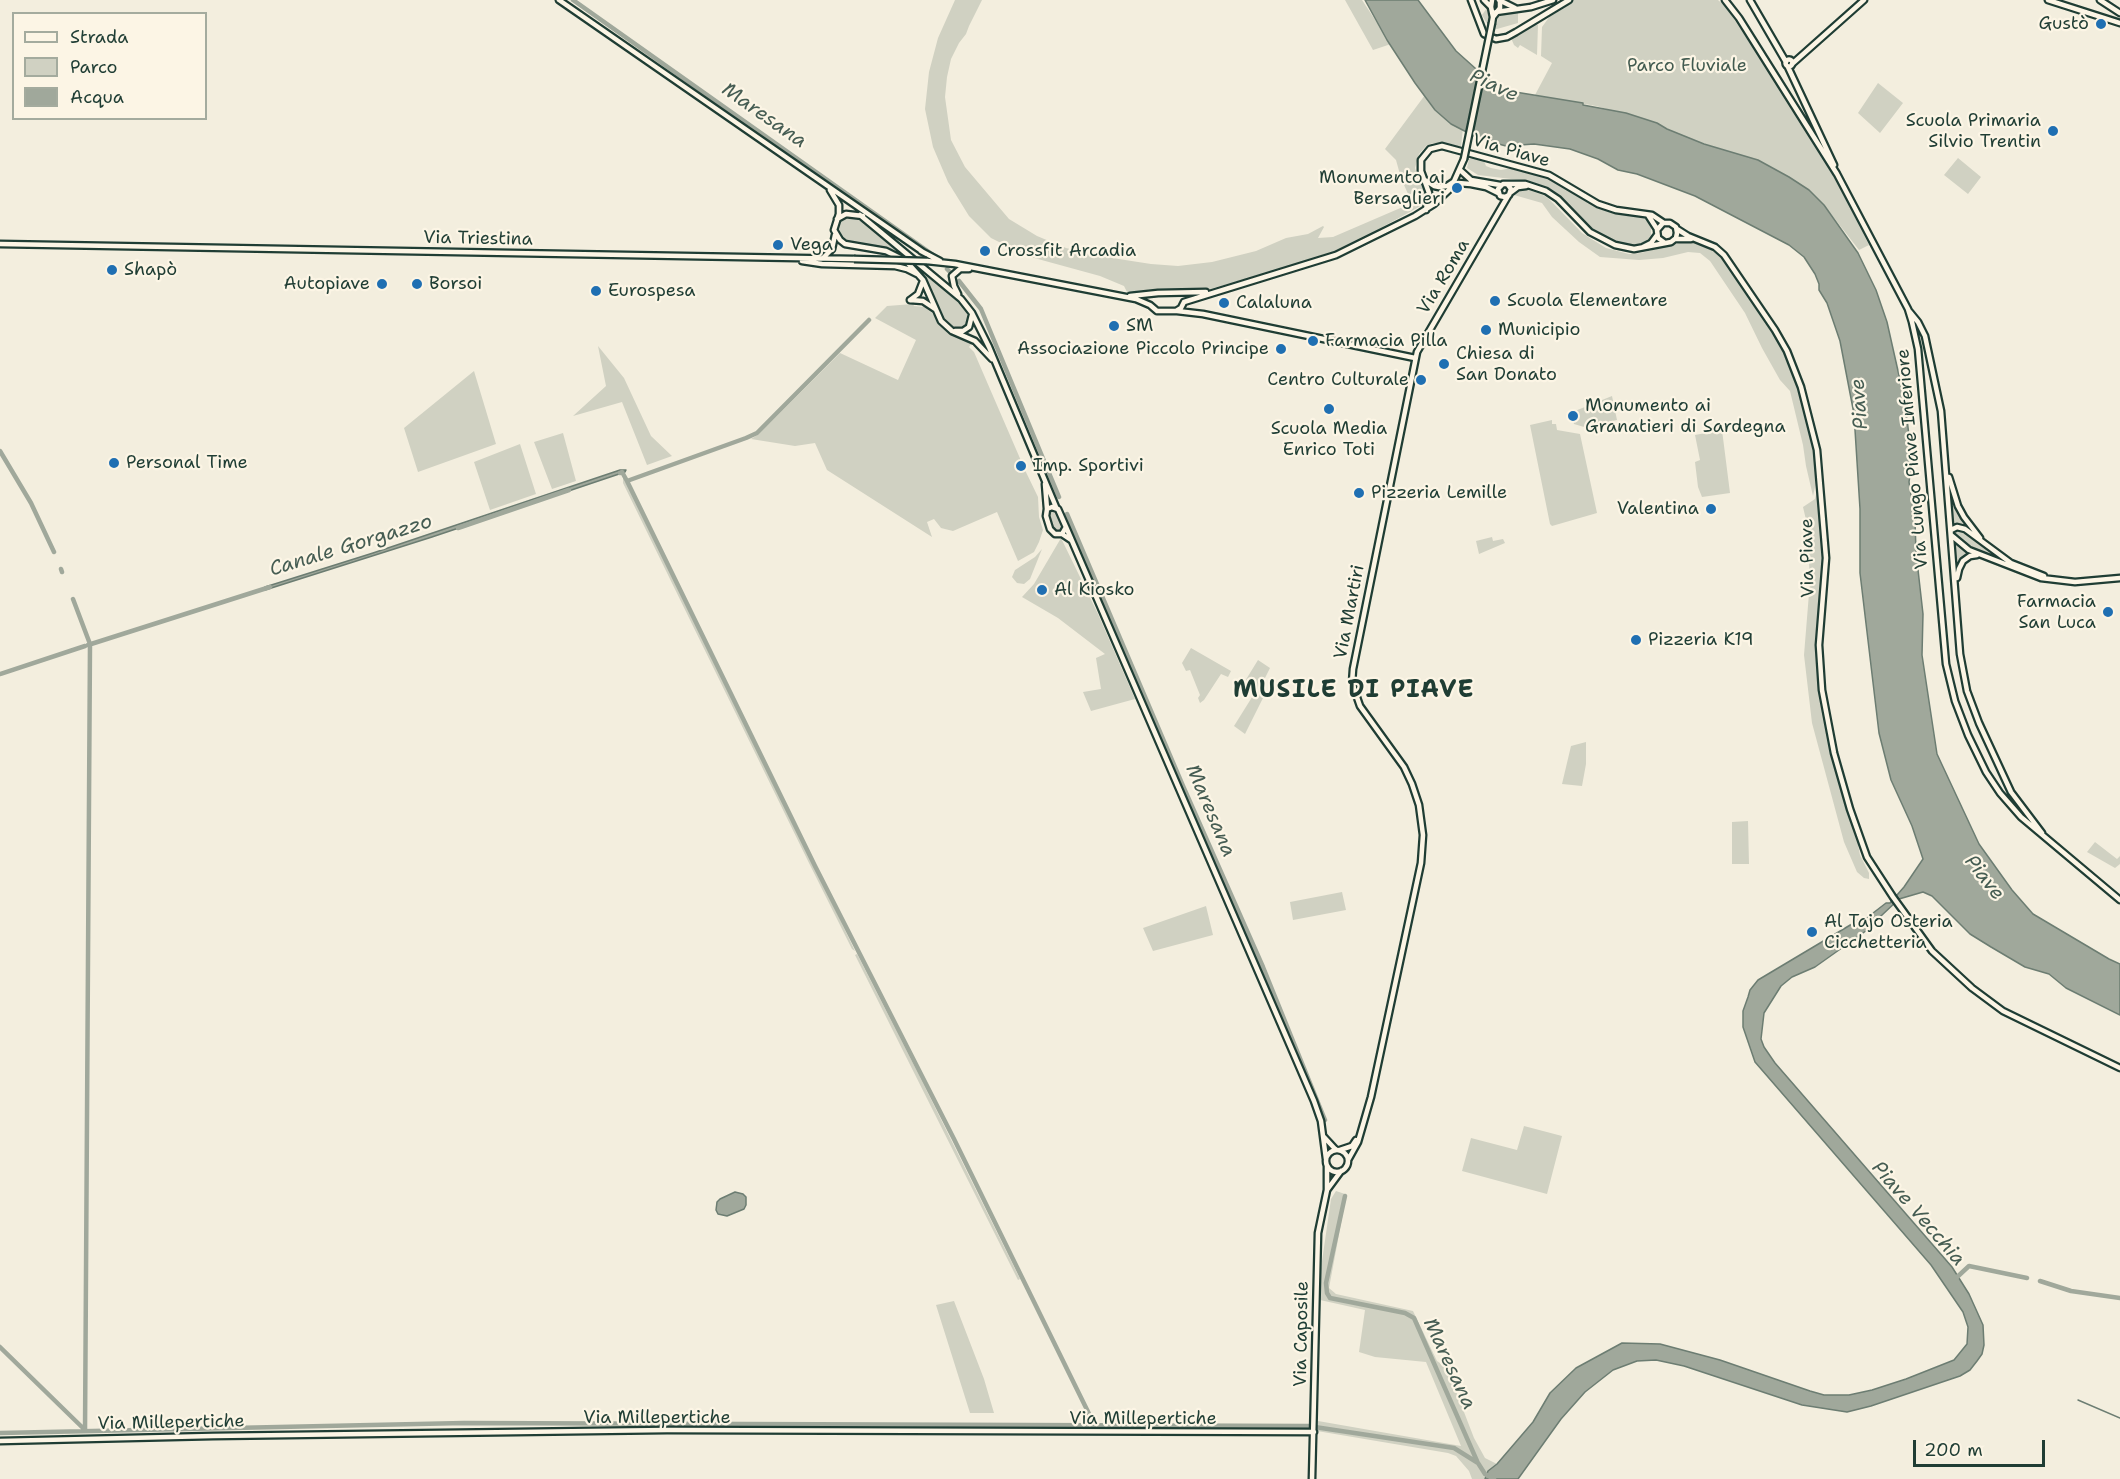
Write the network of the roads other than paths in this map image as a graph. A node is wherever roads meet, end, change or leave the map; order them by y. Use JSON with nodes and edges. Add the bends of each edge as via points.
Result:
{"nodes":[{"id":1,"x":559,"y":0,"type":"edge"},
{"id":2,"x":1471,"y":0,"type":"edge"},
{"id":3,"x":1484,"y":0,"type":"edge"},
{"id":4,"x":1492,"y":0,"type":"edge"},
{"id":5,"x":1500,"y":0,"type":"edge"},
{"id":6,"x":1553,"y":0,"type":"edge"},
{"id":7,"x":1569,"y":0,"type":"edge"},
{"id":8,"x":1725,"y":0,"type":"edge"},
{"id":9,"x":1749,"y":0,"type":"edge"},
{"id":10,"x":1864,"y":0,"type":"edge"},
{"id":11,"x":2048,"y":0,"type":"edge"},
{"id":12,"x":2100,"y":0,"type":"edge"},
{"id":13,"x":1491,"y":7,"type":"junction"},
{"id":14,"x":1516,"y":8,"type":"junction"},
{"id":15,"x":2120,"y":13,"type":"edge"},
{"id":16,"x":1494,"y":17,"type":"junction"},
{"id":17,"x":2119,"y":22,"type":"edge"},
{"id":18,"x":1789,"y":63,"type":"junction"},
{"id":19,"x":1460,"y":170,"type":"junction"},
{"id":20,"x":1837,"y":174,"type":"junction"},
{"id":21,"x":1423,"y":178,"type":"junction"},
{"id":22,"x":1455,"y":180,"type":"junction"},
{"id":23,"x":1500,"y":185,"type":"junction"},
{"id":24,"x":1508,"y":185,"type":"junction"},
{"id":25,"x":1528,"y":186,"type":"junction"},
{"id":26,"x":828,"y":188,"type":"junction"},
{"id":27,"x":1451,"y":188,"type":"junction"},
{"id":28,"x":1499,"y":194,"type":"junction"},
{"id":29,"x":1509,"y":195,"type":"junction"},
{"id":30,"x":1426,"y":210,"type":"junction"},
{"id":31,"x":1499,"y":211,"type":"junction"},
{"id":32,"x":1646,"y":214,"type":"junction"},
{"id":33,"x":863,"y":215,"type":"junction"},
{"id":34,"x":837,"y":219,"type":"junction"},
{"id":35,"x":1664,"y":223,"type":"junction"},
{"id":36,"x":1677,"y":229,"type":"junction"},
{"id":37,"x":834,"y":232,"type":"junction"},
{"id":38,"x":1657,"y":232,"type":"junction"},
{"id":39,"x":1675,"y":239,"type":"junction"},
{"id":40,"x":1697,"y":240,"type":"junction"},
{"id":41,"x":1665,"y":243,"type":"junction"},
{"id":42,"x":0,"y":244,"type":"edge"},
{"id":43,"x":1641,"y":249,"type":"junction"},
{"id":44,"x":923,"y":252,"type":"junction"},
{"id":45,"x":784,"y":258,"type":"junction"},
{"id":46,"x":820,"y":259,"type":"junction"},
{"id":47,"x":944,"y":262,"type":"junction"},
{"id":48,"x":984,"y":270,"type":"junction"},
{"id":49,"x":919,"y":275,"type":"junction"},
{"id":50,"x":923,"y":280,"type":"junction"},
{"id":51,"x":1212,"y":292,"type":"junction"},
{"id":52,"x":1179,"y":293,"type":"junction"},
{"id":53,"x":1154,"y":294,"type":"junction"},
{"id":54,"x":1122,"y":297,"type":"junction"},
{"id":55,"x":961,"y":299,"type":"junction"},
{"id":56,"x":1184,"y":302,"type":"junction"},
{"id":57,"x":1149,"y":304,"type":"junction"},
{"id":58,"x":1908,"y":309,"type":"junction"},
{"id":59,"x":936,"y":311,"type":"junction"},
{"id":60,"x":1176,"y":311,"type":"junction"},
{"id":61,"x":1192,"y":312,"type":"junction"},
{"id":62,"x":972,"y":313,"type":"junction"},
{"id":63,"x":952,"y":331,"type":"junction"},
{"id":64,"x":1415,"y":358,"type":"junction"},
{"id":65,"x":997,"y":366,"type":"junction"},
{"id":66,"x":1947,"y":467,"type":"junction"},
{"id":67,"x":1044,"y":475,"type":"junction"},
{"id":68,"x":1056,"y":507,"type":"junction"},
{"id":69,"x":1047,"y":509,"type":"junction"},
{"id":70,"x":1066,"y":527,"type":"junction"},
{"id":71,"x":1951,"y":532,"type":"junction"},
{"id":72,"x":1062,"y":534,"type":"junction"},
{"id":73,"x":1074,"y":543,"type":"junction"},
{"id":74,"x":1988,"y":547,"type":"junction"},
{"id":75,"x":1981,"y":555,"type":"junction"},
{"id":76,"x":2120,"y":578,"type":"edge"},
{"id":77,"x":2059,"y":581,"type":"junction"},
{"id":78,"x":1956,"y":586,"type":"junction"},
{"id":79,"x":2043,"y":835,"type":"junction"},
{"id":80,"x":2120,"y":900,"type":"edge"},
{"id":81,"x":2120,"y":1068,"type":"edge"},
{"id":82,"x":1323,"y":1136,"type":"junction"},
{"id":83,"x":1358,"y":1138,"type":"junction"},
{"id":84,"x":1338,"y":1150,"type":"junction"},
{"id":85,"x":1326,"y":1159,"type":"junction"},
{"id":86,"x":1348,"y":1160,"type":"junction"},
{"id":87,"x":1327,"y":1166,"type":"junction"},
{"id":88,"x":1341,"y":1171,"type":"junction"},
{"id":89,"x":1327,"y":1190,"type":"junction"},
{"id":90,"x":1314,"y":1430,"type":"junction"},
{"id":91,"x":0,"y":1442,"type":"edge"},
{"id":92,"x":1312,"y":1479,"type":"edge"}],
"edges":[{"from":1,"to":26,"type":"street"},
{"from":2,"to":7,"type":"street","via":[[1484,34],[1496,39],[1507,37]]},
{"from":3,"to":13,"type":"street"},
{"from":4,"to":13,"type":"street"},
{"from":5,"to":14,"type":"street"},
{"from":5,"to":16,"type":"street"},
{"from":6,"to":14,"type":"street"},
{"from":8,"to":20,"type":"street","name":"Via Lungo Piave Inferiore"},
{"from":9,"to":18,"type":"street"},
{"from":10,"to":18,"type":"street"},
{"from":11,"to":17,"type":"street"},
{"from":12,"to":15,"type":"street"},
{"from":13,"to":16,"type":"street"},
{"from":14,"to":16,"type":"street"},
{"from":16,"to":19,"type":"street","bridge":true},
{"from":18,"to":20,"type":"street"},
{"from":19,"to":22,"type":"street"},
{"from":19,"to":23,"type":"street","name":"Via Piave","via":[[1471,180]]},
{"from":20,"to":58,"type":"street","name":"Via Lungo Piave Inferiore"},
{"from":21,"to":22,"type":"street","via":[[1439,187]]},
{"from":21,"to":30,"type":"street","name":"Via Piave","via":[[1430,193]]},
{"from":21,"to":32,"type":"street","name":"Via Piave","via":[[1420,165],[1424,154],[1436,147],[1447,147],[1549,175],[1607,207]]},
{"from":22,"to":27,"type":"street"},
{"from":23,"to":24,"type":"street","name":"Via Piave"},
{"from":23,"to":28,"type":"street","name":"Via Roma"},
{"from":24,"to":25,"type":"street","name":"Via Piave"},
{"from":24,"to":29,"type":"street"},
{"from":25,"to":29,"type":"street","name":"Via Piave","via":[[1518,187]]},
{"from":25,"to":43,"type":"street","name":"Via Piave","via":[[1554,196],[1604,242]]},
{"from":26,"to":33,"type":"street"},
{"from":26,"to":34,"type":"street","via":[[839,205]]},
{"from":27,"to":28,"type":"street","via":[[1458,183],[1471,184]]},
{"from":27,"to":30,"type":"street"},
{"from":28,"to":29,"type":"street"},
{"from":28,"to":31,"type":"street","name":"Via Roma"},
{"from":29,"to":31,"type":"street","name":"Via Roma"},
{"from":30,"to":51,"type":"street","via":[[1336,255]]},
{"from":31,"to":64,"type":"street","name":"Via Roma"},
{"from":32,"to":35,"type":"street","name":"Via Piave"},
{"from":32,"to":38,"type":"street"},
{"from":33,"to":34,"type":"street","via":[[846,214]]},
{"from":33,"to":44,"type":"street"},
{"from":33,"to":44,"type":"street"},
{"from":33,"to":55,"type":"street"},
{"from":34,"to":37,"type":"street"},
{"from":35,"to":36,"type":"street"},
{"from":35,"to":38,"type":"street"},
{"from":36,"to":39,"type":"street"},
{"from":36,"to":40,"type":"street","name":"Via Piave"},
{"from":37,"to":46,"type":"street","via":[[832,249]]},
{"from":37,"to":49,"type":"street","via":[[845,244],[898,256]]},
{"from":38,"to":41,"type":"street"},
{"from":38,"to":43,"type":"street","via":[[1651,243]]},
{"from":39,"to":40,"type":"street","name":"Via Piave"},
{"from":39,"to":41,"type":"street"},
{"from":40,"to":81,"type":"street","name":"Via Piave","via":[[1719,250],[1744,282],[1787,351],[1801,387],[1814,436],[1826,558],[1820,645],[1822,690],[1827,723],[1864,850],[1895,901],[1932,951],[1955,974],[2019,1019]]},
{"from":41,"to":43,"type":"street","name":"Via Piave"},
{"from":42,"to":45,"type":"street","name":"Via Triestina"},
{"from":44,"to":47,"type":"street"},
{"from":45,"to":46,"type":"street","name":"Via Triestina"},
{"from":45,"to":49,"type":"street","via":[[822,264],[900,266]]},
{"from":46,"to":47,"type":"street","name":"Via Triestina","bridge":true},
{"from":47,"to":48,"type":"street","name":"Via Triestina"},
{"from":48,"to":54,"type":"street","name":"Via Triestina"},
{"from":48,"to":55,"type":"street","via":[[960,269],[954,273],[952,280]]},
{"from":49,"to":50,"type":"street"},
{"from":50,"to":59,"type":"street"},
{"from":50,"to":59,"type":"street","via":[[918,294],[910,300],[926,303]]},
{"from":51,"to":52,"type":"street"},
{"from":51,"to":56,"type":"street"},
{"from":52,"to":53,"type":"street"},
{"from":52,"to":56,"type":"street"},
{"from":53,"to":54,"type":"street"},
{"from":53,"to":57,"type":"street"},
{"from":54,"to":57,"type":"street"},
{"from":55,"to":62,"type":"street"},
{"from":56,"to":60,"type":"street"},
{"from":56,"to":61,"type":"street"},
{"from":57,"to":60,"type":"street","via":[[1157,311]]},
{"from":58,"to":66,"type":"street","via":[[1922,329],[1933,368]]},
{"from":58,"to":79,"type":"street","name":"Via Lungo Piave Inferiore","via":[[1918,349],[1950,685],[1986,772],[2021,817]]},
{"from":59,"to":63,"type":"street"},
{"from":60,"to":61,"type":"street"},
{"from":61,"to":64,"type":"street"},
{"from":62,"to":63,"type":"street","via":[[969,327]]},
{"from":62,"to":65,"type":"street"},
{"from":63,"to":65,"type":"street","via":[[975,341]]},
{"from":64,"to":83,"type":"street","name":"Via Martiri","via":[[1352,678],[1360,706],[1412,784],[1419,805],[1421,863],[1371,1097]]},
{"from":65,"to":67,"type":"street"},
{"from":66,"to":71,"type":"street"},
{"from":66,"to":74,"type":"street","via":[[1964,517]]},
{"from":67,"to":68,"type":"street"},
{"from":67,"to":69,"type":"street"},
{"from":68,"to":69,"type":"street"},
{"from":68,"to":70,"type":"street"},
{"from":69,"to":72,"type":"street","via":[[1050,529]]},
{"from":70,"to":72,"type":"street"},
{"from":70,"to":73,"type":"street"},
{"from":71,"to":74,"type":"street","via":[[1956,527],[1965,529]]},
{"from":71,"to":75,"type":"street","via":[[1961,545]]},
{"from":71,"to":78,"type":"street"},
{"from":72,"to":73,"type":"street"},
{"from":73,"to":82,"type":"street","via":[[1319,1112]]},
{"from":74,"to":77,"type":"street","via":[[2011,563]]},
{"from":75,"to":77,"type":"street","via":[[2031,575]]},
{"from":75,"to":78,"type":"street","via":[[1970,556],[1961,564]]},
{"from":76,"to":77,"type":"street"},
{"from":78,"to":79,"type":"street","via":[[1960,654],[1971,702],[2011,792]]},
{"from":79,"to":80,"type":"street","name":"Via Lungo Piave Inferiore"},
{"from":82,"to":84,"type":"street"},
{"from":82,"to":85,"type":"street"},
{"from":83,"to":84,"type":"street","via":[[1352,1146]]},
{"from":83,"to":86,"type":"street","name":"Via Martiri"},
{"from":84,"to":85,"type":"street","via":[[1330,1152]]},
{"from":84,"to":86,"type":"street"},
{"from":85,"to":87,"type":"street"},
{"from":86,"to":88,"type":"street"},
{"from":87,"to":88,"type":"street"},
{"from":87,"to":89,"type":"street","name":"Via Caposile"},
{"from":88,"to":89,"type":"street","name":"Via Caposile"},
{"from":89,"to":90,"type":"street","name":"Via Caposile","via":[[1318,1233]]},
{"from":90,"to":91,"type":"street","name":"Via Millepertiche","via":[[667,1430]]},
{"from":90,"to":92,"type":"street","name":"Via Caposile"}]}
